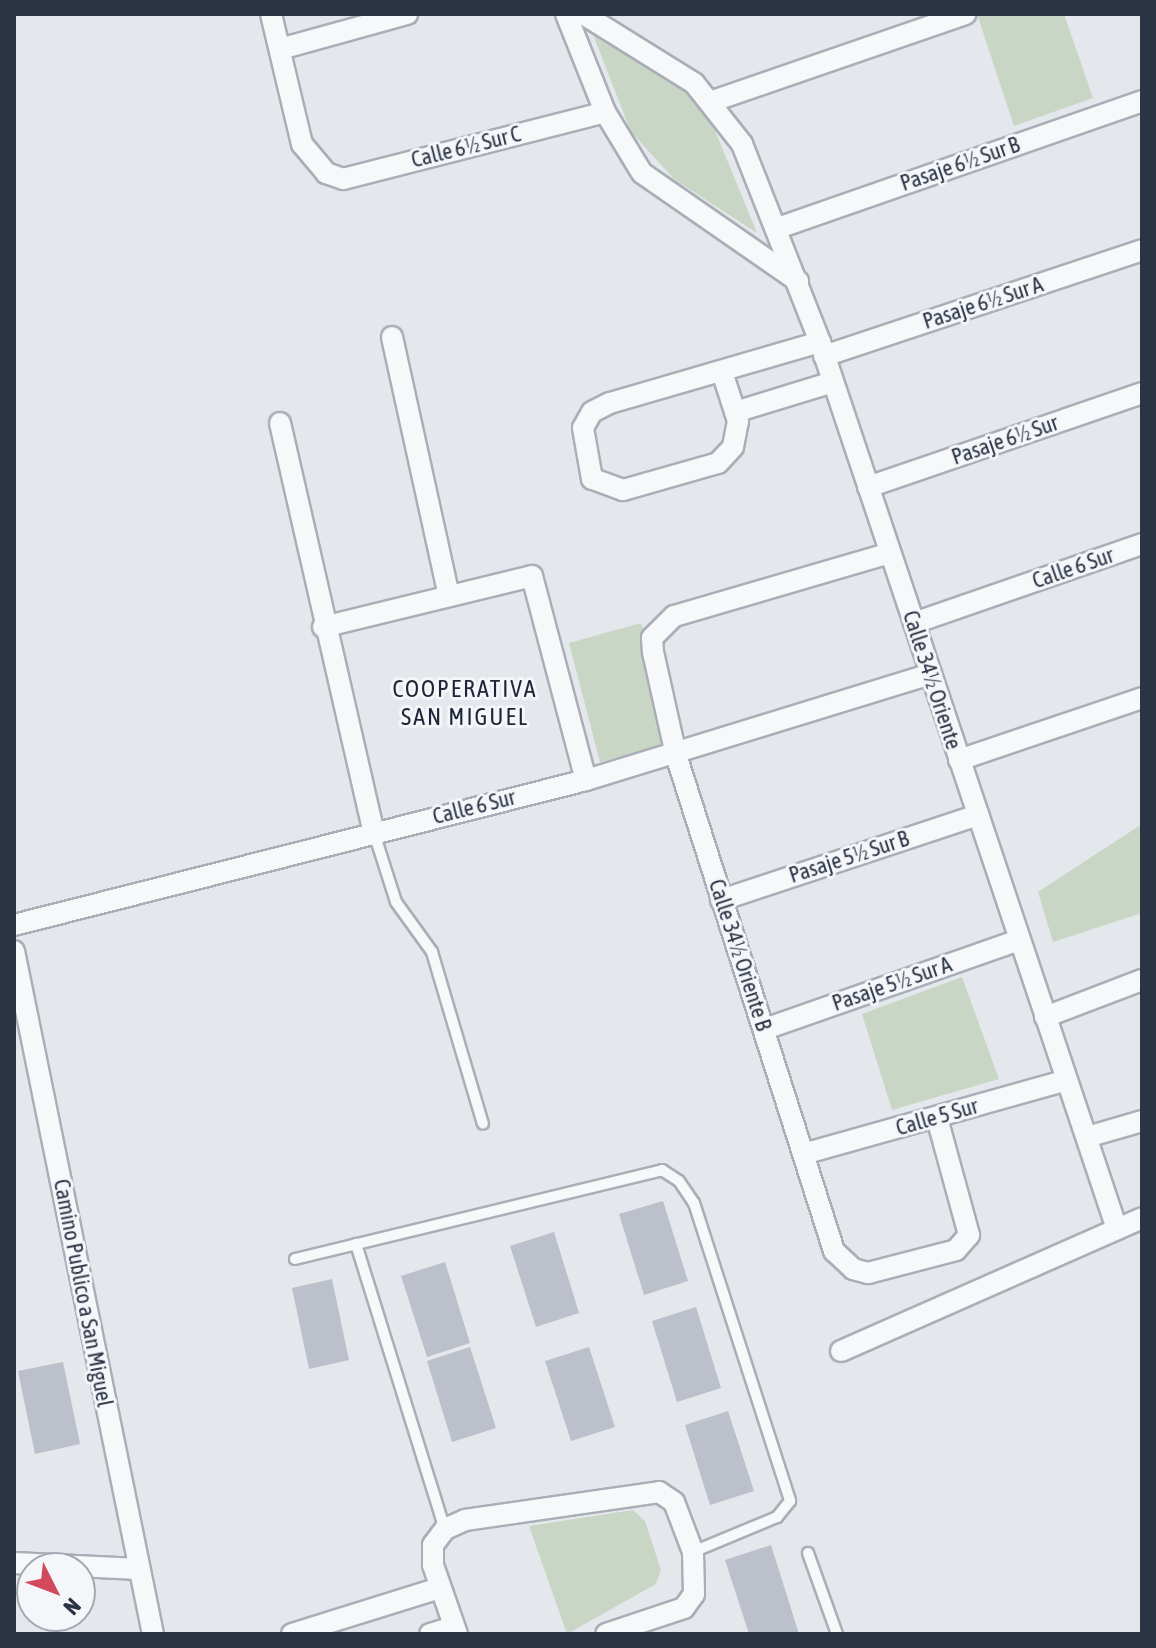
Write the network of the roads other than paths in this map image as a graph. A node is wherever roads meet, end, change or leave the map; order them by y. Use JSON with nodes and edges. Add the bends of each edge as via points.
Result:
{"nodes":[{"id":1,"x":271,"y":14,"type":"edge"},
{"id":2,"x":407,"y":14,"type":"edge"},
{"id":3,"x":566,"y":14,"type":"edge"},
{"id":4,"x":583,"y":14,"type":"edge"},
{"id":5,"x":965,"y":14,"type":"edge"},
{"id":6,"x":280,"y":49,"type":"junction"},
{"id":7,"x":713,"y":101,"type":"junction"},
{"id":8,"x":1142,"y":101,"type":"edge"},
{"id":9,"x":605,"y":112,"type":"junction"},
{"id":10,"x":778,"y":228,"type":"junction"},
{"id":11,"x":1142,"y":250,"type":"edge"},
{"id":12,"x":798,"y":281,"type":"junction"},
{"id":13,"x":392,"y":337,"type":"dead end"},
{"id":14,"x":822,"y":349,"type":"junction"},
{"id":15,"x":722,"y":372,"type":"junction"},
{"id":16,"x":833,"y":382,"type":"junction"},
{"id":17,"x":1142,"y":393,"type":"edge"},
{"id":18,"x":735,"y":412,"type":"junction"},
{"id":19,"x":280,"y":423,"type":"dead end"},
{"id":20,"x":868,"y":487,"type":"junction"},
{"id":21,"x":1142,"y":544,"type":"edge"},
{"id":22,"x":890,"y":553,"type":"junction"},
{"id":23,"x":449,"y":596,"type":"junction"},
{"id":24,"x":914,"y":623,"type":"junction"},
{"id":25,"x":323,"y":627,"type":"junction"},
{"id":26,"x":930,"y":674,"type":"junction"},
{"id":27,"x":1142,"y":698,"type":"edge"},
{"id":28,"x":676,"y":755,"type":"junction"},
{"id":29,"x":959,"y":760,"type":"junction"},
{"id":30,"x":586,"y":780,"type":"junction"},
{"id":31,"x":978,"y":815,"type":"junction"},
{"id":32,"x":374,"y":832,"type":"junction"},
{"id":33,"x":721,"y":900,"type":"junction"},
{"id":34,"x":14,"y":925,"type":"edge"},
{"id":35,"x":1019,"y":940,"type":"junction"},
{"id":36,"x":14,"y":951,"type":"edge"},
{"id":37,"x":1142,"y":980,"type":"edge"},
{"id":38,"x":1045,"y":1017,"type":"junction"},
{"id":39,"x":765,"y":1029,"type":"junction"},
{"id":40,"x":1066,"y":1080,"type":"junction"},
{"id":41,"x":937,"y":1118,"type":"junction"},
{"id":42,"x":1142,"y":1121,"type":"edge"},
{"id":43,"x":483,"y":1124,"type":"dead end"},
{"id":44,"x":1087,"y":1137,"type":"junction"},
{"id":45,"x":807,"y":1153,"type":"junction"},
{"id":46,"x":1142,"y":1218,"type":"edge"},
{"id":47,"x":1117,"y":1229,"type":"junction"},
{"id":48,"x":356,"y":1244,"type":"junction"},
{"id":49,"x":295,"y":1259,"type":"dead end"},
{"id":50,"x":841,"y":1351,"type":"dead end"},
{"id":51,"x":445,"y":1529,"type":"junction"},
{"id":52,"x":693,"y":1552,"type":"junction"},
{"id":53,"x":808,"y":1553,"type":"dead end"},
{"id":54,"x":14,"y":1563,"type":"edge"},
{"id":55,"x":139,"y":1569,"type":"junction"},
{"id":56,"x":440,"y":1588,"type":"junction"},
{"id":57,"x":455,"y":1630,"type":"edge"},
{"id":58,"x":153,"y":1634,"type":"edge"},
{"id":59,"x":292,"y":1634,"type":"edge"},
{"id":60,"x":430,"y":1634,"type":"edge"},
{"id":61,"x":606,"y":1634,"type":"edge"},
{"id":62,"x":837,"y":1634,"type":"edge"}],
"edges":[{"from":1,"to":6,"type":"street"},
{"from":2,"to":6,"type":"street"},
{"from":3,"to":9,"type":"street"},
{"from":4,"to":7,"type":"street","name":"Calle 34½ Oriente","via":[[674,68]]},
{"from":5,"to":7,"type":"street"},
{"from":6,"to":9,"type":"street","name":"Calle 6½ Sur C","via":[[302,144],[326,173],[343,179]]},
{"from":7,"to":10,"type":"street","name":"Calle 34½ Oriente","via":[[742,144]]},
{"from":8,"to":10,"type":"street","name":"Pasaje 6½ Sur B"},
{"from":9,"to":12,"type":"street","via":[[656,187]]},
{"from":10,"to":12,"type":"street","name":"Calle 34½ Oriente"},
{"from":11,"to":14,"type":"street","name":"Pasaje 6½ Sur A"},
{"from":12,"to":14,"type":"street","name":"Calle 34½ Oriente"},
{"from":13,"to":23,"type":"street"},
{"from":14,"to":15,"type":"street"},
{"from":14,"to":16,"type":"street","name":"Calle 34½ Oriente"},
{"from":15,"to":18,"type":"street"},
{"from":15,"to":18,"type":"street","via":[[592,412],[583,428],[592,479],[605,489],[718,463],[733,447]]},
{"from":16,"to":18,"type":"street"},
{"from":16,"to":20,"type":"street","name":"Calle 34½ Oriente"},
{"from":17,"to":20,"type":"street","name":"Pasaje 6½ Sur"},
{"from":19,"to":25,"type":"street"},
{"from":20,"to":22,"type":"street","name":"Calle 34½ Oriente"},
{"from":21,"to":24,"type":"street","name":"Calle 6 Sur"},
{"from":22,"to":24,"type":"street","name":"Calle 34½ Oriente"},
{"from":22,"to":28,"type":"street","name":"Calle 34½ Oriente B","via":[[674,616],[652,638]]},
{"from":23,"to":25,"type":"street"},
{"from":23,"to":30,"type":"street","via":[[532,576]]},
{"from":24,"to":26,"type":"street","name":"Calle 34½ Oriente"},
{"from":25,"to":32,"type":"street"},
{"from":26,"to":28,"type":"street","name":"Calle 6 Sur"},
{"from":26,"to":29,"type":"street","name":"Calle 34½ Oriente"},
{"from":27,"to":29,"type":"street"},
{"from":28,"to":30,"type":"street","name":"Calle 6 Sur"},
{"from":28,"to":33,"type":"street","name":"Calle 34½ Oriente B"},
{"from":29,"to":31,"type":"street","name":"Calle 34½ Oriente"},
{"from":30,"to":32,"type":"street","name":"Calle 6 Sur"},
{"from":31,"to":33,"type":"street","name":"Pasaje 5½ Sur B"},
{"from":31,"to":35,"type":"street","name":"Calle 34½ Oriente"},
{"from":32,"to":34,"type":"street","name":"Calle 6 Sur"},
{"from":32,"to":43,"type":"lane","via":[[396,902],[432,952]]},
{"from":33,"to":39,"type":"street","name":"Calle 34½ Oriente B"},
{"from":35,"to":38,"type":"street","name":"Calle 34½ Oriente"},
{"from":35,"to":39,"type":"street","name":"Pasaje 5½ Sur A"},
{"from":36,"to":55,"type":"street","name":"Camino Publico a San Miguel"},
{"from":37,"to":38,"type":"street"},
{"from":38,"to":40,"type":"street","name":"Calle 34½ Oriente"},
{"from":39,"to":45,"type":"street","name":"Calle 34½ Oriente B"},
{"from":40,"to":41,"type":"street","name":"Calle 5 Sur"},
{"from":40,"to":44,"type":"street","name":"Calle 34½ Oriente"},
{"from":41,"to":45,"type":"street","name":"Calle 5 Sur"},
{"from":41,"to":45,"type":"street","name":"Calle 34½ Oriente B","via":[[969,1235],[956,1250],[868,1273],[853,1269],[834,1251]]},
{"from":42,"to":44,"type":"street"},
{"from":44,"to":47,"type":"street","name":"Calle 34½ Oriente"},
{"from":46,"to":47,"type":"street"},
{"from":47,"to":50,"type":"street"},
{"from":48,"to":49,"type":"lane"},
{"from":48,"to":51,"type":"lane"},
{"from":48,"to":52,"type":"lane","via":[[662,1170],[679,1181],[694,1203],[790,1501],[777,1517]]},
{"from":51,"to":52,"type":"street","via":[[659,1492],[674,1502]]},
{"from":51,"to":56,"type":"street","via":[[433,1545]]},
{"from":52,"to":61,"type":"street","via":[[697,1578],[684,1608]]},
{"from":53,"to":62,"type":"lane"},
{"from":54,"to":55,"type":"street"},
{"from":55,"to":58,"type":"street","name":"Camino Publico a San Miguel"},
{"from":56,"to":57,"type":"street"},
{"from":56,"to":59,"type":"street"},
{"from":57,"to":60,"type":"street"}]}
